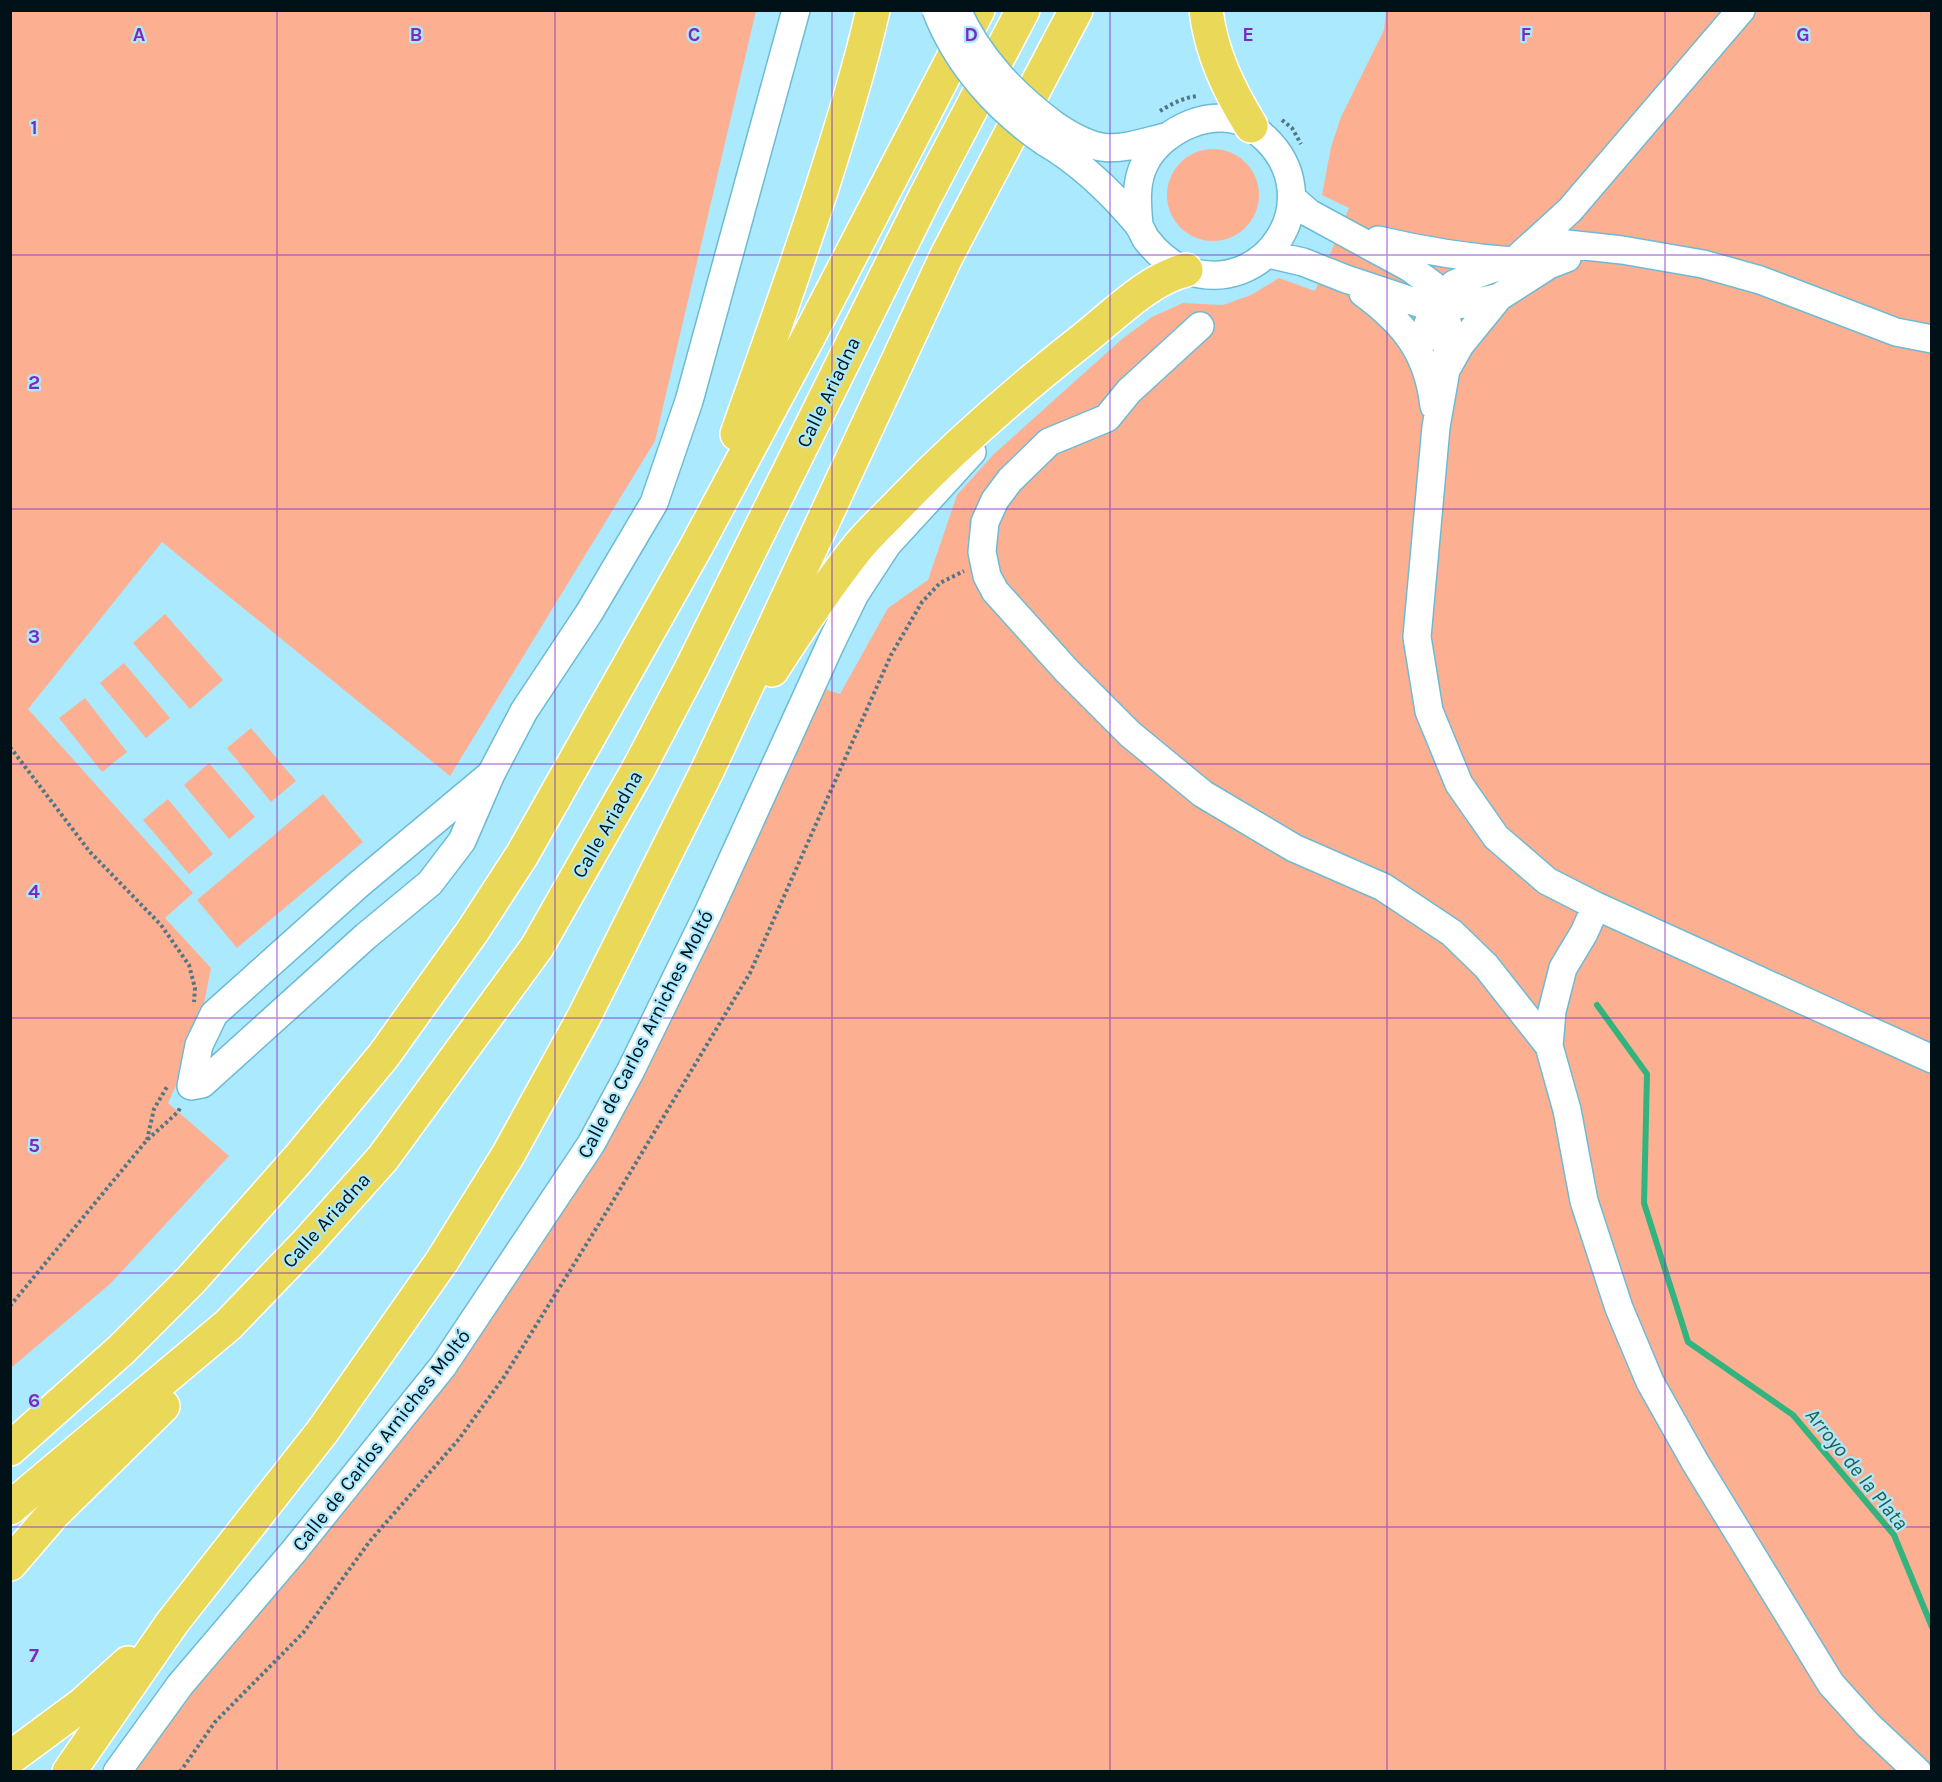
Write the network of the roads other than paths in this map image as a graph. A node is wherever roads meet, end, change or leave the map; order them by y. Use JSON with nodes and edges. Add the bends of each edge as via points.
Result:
{"nodes":[{"id":1,"x":796,"y":10,"type":"edge"},
{"id":2,"x":873,"y":10,"type":"edge"},
{"id":3,"x":936,"y":10,"type":"edge"},
{"id":4,"x":957,"y":10,"type":"edge"},
{"id":5,"x":978,"y":10,"type":"edge"},
{"id":6,"x":1023,"y":10,"type":"edge"},
{"id":7,"x":1076,"y":10,"type":"edge"},
{"id":8,"x":1206,"y":10,"type":"edge"},
{"id":9,"x":1741,"y":10,"type":"edge"},
{"id":10,"x":1161,"y":126,"type":"junction"},
{"id":11,"x":1251,"y":126,"type":"junction"},
{"id":12,"x":1050,"y":134,"type":"junction"},
{"id":13,"x":1293,"y":199,"type":"junction"},
{"id":14,"x":1570,"y":210,"type":"junction"},
{"id":15,"x":1139,"y":225,"type":"junction"},
{"id":16,"x":1345,"y":232,"type":"junction"},
{"id":17,"x":1567,"y":244,"type":"junction"},
{"id":18,"x":1605,"y":248,"type":"junction"},
{"id":19,"x":1268,"y":254,"type":"junction"},
{"id":20,"x":1514,"y":261,"type":"junction"},
{"id":21,"x":1186,"y":270,"type":"junction"},
{"id":22,"x":1346,"y":279,"type":"junction"},
{"id":23,"x":1499,"y":297,"type":"junction"},
{"id":24,"x":1443,"y":302,"type":"junction"},
{"id":25,"x":1117,"y":312,"type":"junction"},
{"id":26,"x":1200,"y":326,"type":"dead end"},
{"id":27,"x":1932,"y":339,"type":"edge"},
{"id":28,"x":1418,"y":351,"type":"junction"},
{"id":29,"x":1446,"y":370,"type":"junction"},
{"id":30,"x":1436,"y":427,"type":"junction"},
{"id":31,"x":696,"y":547,"type":"junction"},
{"id":32,"x":709,"y":767,"type":"junction"},
{"id":33,"x":491,"y":774,"type":"junction"},
{"id":34,"x":1596,"y":906,"type":"junction"},
{"id":35,"x":1549,"y":1046,"type":"junction"},
{"id":36,"x":1932,"y":1059,"type":"edge"},
{"id":37,"x":228,"y":1325,"type":"junction"},
{"id":38,"x":42,"y":1421,"type":"junction"},
{"id":39,"x":10,"y":1442,"type":"edge"},
{"id":40,"x":10,"y":1449,"type":"edge"},
{"id":41,"x":10,"y":1508,"type":"edge"},
{"id":42,"x":10,"y":1564,"type":"edge"},
{"id":43,"x":172,"y":1623,"type":"junction"},
{"id":44,"x":10,"y":1758,"type":"edge"},
{"id":45,"x":69,"y":1772,"type":"edge"},
{"id":46,"x":117,"y":1772,"type":"edge"},
{"id":47,"x":1918,"y":1772,"type":"edge"}],
"edges":[{"from":1,"to":33,"type":"street","via":[[689,401],[654,504],[524,711]]},
{"from":2,"to":31,"type":"highway","via":[[838,137],[780,315]]},
{"from":3,"to":12,"type":"street","bridge":true,"via":[[952,44],[977,81],[1007,113]]},
{"from":4,"to":12,"type":"street","bridge":true,"via":[[989,65]]},
{"from":5,"to":31,"type":"highway"},
{"from":6,"to":37,"type":"highway","name":"Calle Ariadna","via":[[925,196],[692,667],[537,946],[383,1158]]},
{"from":7,"to":32,"type":"highway","via":[[946,257]]},
{"from":8,"to":11,"type":"highway","via":[[1210,38],[1226,82]]},
{"from":9,"to":14,"type":"street"},
{"from":10,"to":11,"type":"street","via":[[1180,128],[1219,119]]},
{"from":10,"to":12,"type":"street","via":[[1118,148],[1091,146]]},
{"from":10,"to":15,"type":"street","via":[[1138,186]]},
{"from":11,"to":13,"type":"street","via":[[1283,160]]},
{"from":12,"to":15,"type":"street","via":[[1061,152],[1093,176]]},
{"from":13,"to":16,"type":"street","via":[[1309,213]]},
{"from":13,"to":19,"type":"street","via":[[1281,238]]},
{"from":14,"to":17,"type":"street","via":[[1563,230]]},
{"from":14,"to":20,"type":"street"},
{"from":15,"to":21,"type":"street","via":[[1154,249]]},
{"from":16,"to":20,"type":"street","via":[[1430,252]]},
{"from":16,"to":24,"type":"street","via":[[1410,268],[1433,285]]},
{"from":17,"to":18,"type":"street"},
{"from":17,"to":20,"type":"street"},
{"from":18,"to":23,"type":"street","via":[[1550,265]]},
{"from":18,"to":27,"type":"street","via":[[1703,264],[1760,280],[1896,332]]},
{"from":19,"to":21,"type":"street","via":[[1236,272]]},
{"from":19,"to":22,"type":"street","via":[[1303,262]]},
{"from":20,"to":24,"type":"street","via":[[1454,284]]},
{"from":21,"to":25,"type":"highway","via":[[1156,282]]},
{"from":22,"to":24,"type":"street","via":[[1418,303]]},
{"from":22,"to":28,"type":"street","via":[[1393,316]]},
{"from":23,"to":24,"type":"street","via":[[1455,305]]},
{"from":23,"to":29,"type":"street","via":[[1460,345]]},
{"from":24,"to":28,"type":"street","via":[[1432,313]]},
{"from":24,"to":29,"type":"street","via":[[1448,326]]},
{"from":25,"to":32,"type":"highway","via":[[1013,395],[938,464],[860,546],[812,609]]},
{"from":25,"to":46,"type":"street","name":"Calle de Carlos Arniches Moltó","via":[[1023,397],[887,545],[855,594],[708,914],[591,1144],[443,1366],[180,1685]]},
{"from":26,"to":35,"type":"street","via":[[1129,391],[1107,418],[1049,442],[1010,480],[985,522],[982,552],[987,576],[995,591],[1067,671],[1130,734],[1203,794],[1294,848],[1383,887],[1452,933],[1486,966]]},
{"from":28,"to":30,"type":"street","via":[[1430,379]]},
{"from":29,"to":30,"type":"street"},
{"from":30,"to":34,"type":"street","via":[[1418,638],[1429,711],[1459,784],[1496,837],[1547,881]]},
{"from":31,"to":38,"type":"highway","via":[[522,855],[384,1055],[191,1280]]},
{"from":32,"to":43,"type":"highway","via":[[584,1017],[508,1155],[442,1261],[322,1432]]},
{"from":33,"to":33,"type":"street","via":[[462,841],[430,883],[202,1084],[181,1081],[214,1014],[358,885]]},
{"from":34,"to":35,"type":"street","via":[[1563,968],[1552,1011]]},
{"from":34,"to":36,"type":"street"},
{"from":35,"to":47,"type":"street","via":[[1567,1110],[1584,1202],[1619,1308],[1650,1382],[1831,1684]]},
{"from":37,"to":41,"type":"highway","name":"Calle Ariadna"},
{"from":37,"to":42,"type":"highway","via":[[184,1385],[53,1514]]},
{"from":38,"to":39,"type":"highway"},
{"from":38,"to":40,"type":"highway"},
{"from":43,"to":44,"type":"highway","via":[[82,1704]]},
{"from":43,"to":45,"type":"highway"}]}
